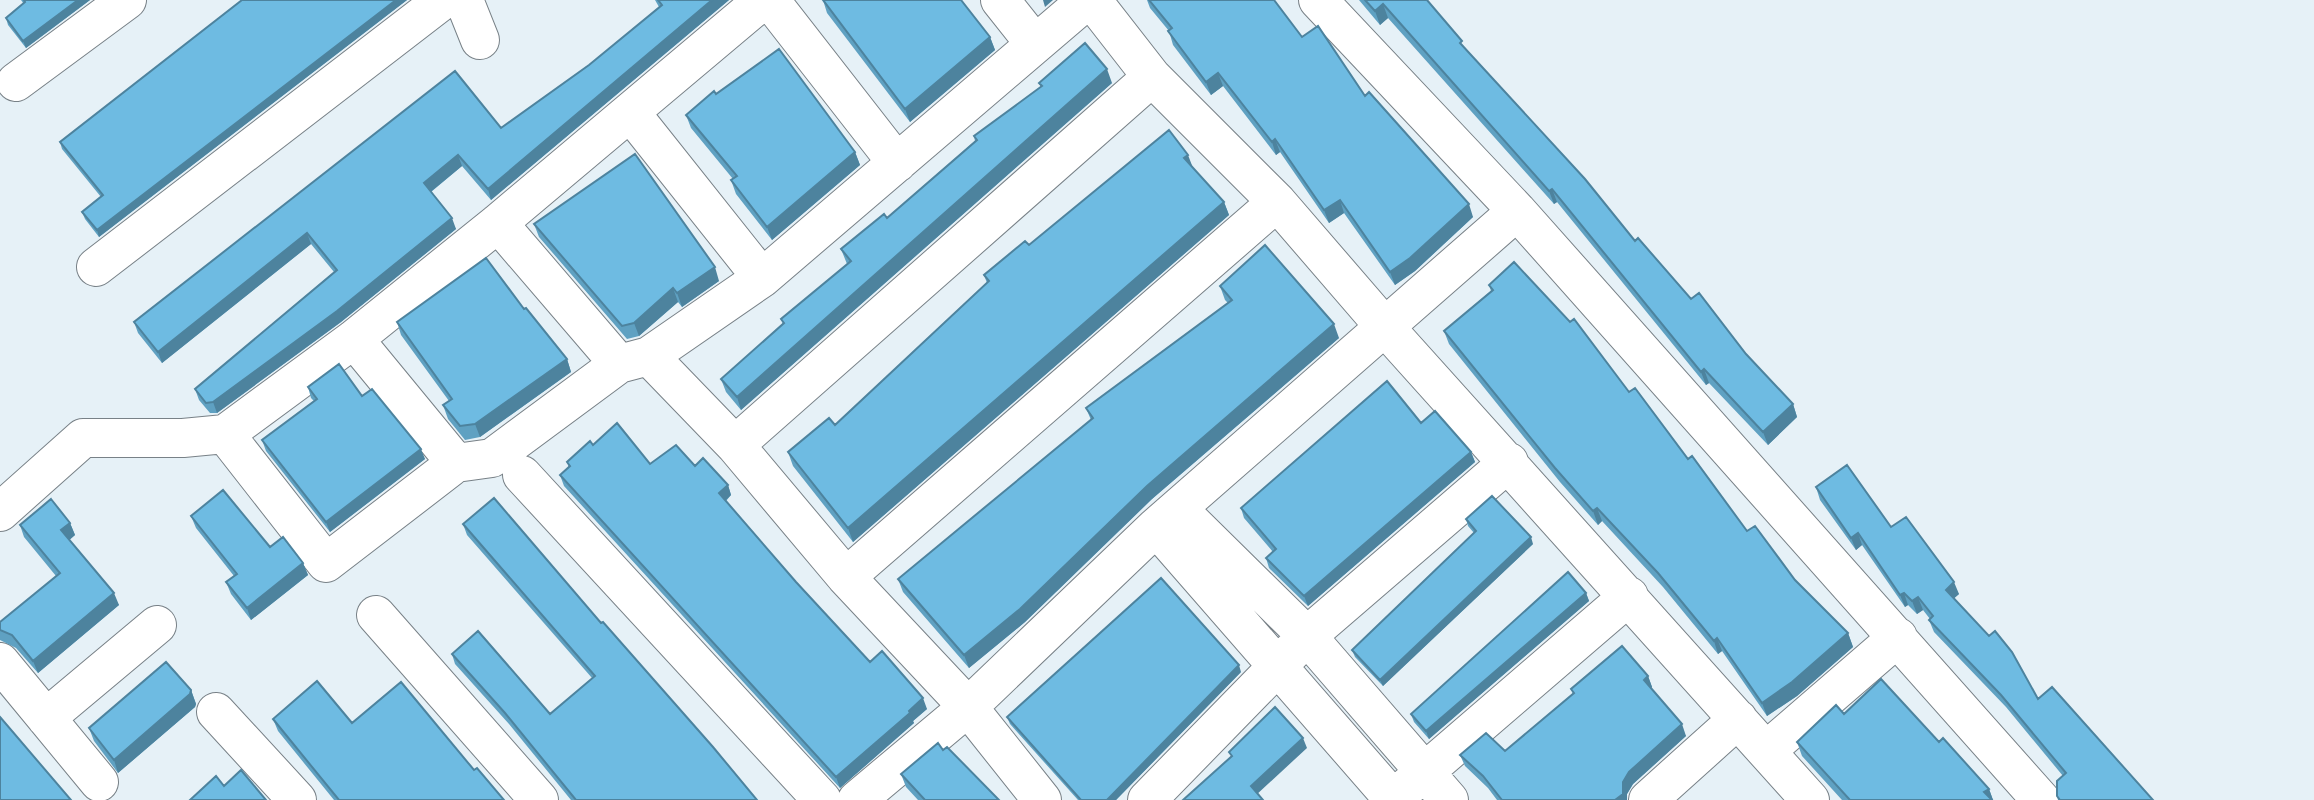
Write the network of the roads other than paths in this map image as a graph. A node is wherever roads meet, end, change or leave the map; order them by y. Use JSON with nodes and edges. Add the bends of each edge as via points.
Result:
{"nodes":[{"id":1,"x":127,"y":0,"type":"edge"},
{"id":2,"x":443,"y":0,"type":"edge"},
{"id":3,"x":464,"y":0,"type":"edge"},
{"id":4,"x":763,"y":0,"type":"edge"},
{"id":5,"x":769,"y":0,"type":"edge"},
{"id":6,"x":1000,"y":0,"type":"edge"},
{"id":7,"x":1089,"y":0,"type":"edge"},
{"id":8,"x":1318,"y":0,"type":"edge"},
{"id":9,"x":480,"y":40,"type":"dead end"},
{"id":10,"x":1035,"y":44,"type":"junction"},
{"id":11,"x":1152,"y":77,"type":"junction"},
{"id":12,"x":16,"y":82,"type":"dead end"},
{"id":13,"x":630,"y":112,"type":"junction"},
{"id":14,"x":897,"y":163,"type":"junction"},
{"id":15,"x":1277,"y":202,"type":"junction"},
{"id":16,"x":1517,"y":211,"type":"junction"},
{"id":17,"x":498,"y":223,"type":"junction"},
{"id":18,"x":96,"y":267,"type":"dead end"},
{"id":19,"x":762,"y":278,"type":"junction"},
{"id":20,"x":1384,"y":326,"type":"junction"},
{"id":21,"x":354,"y":339,"type":"junction"},
{"id":22,"x":634,"y":360,"type":"junction"},
{"id":23,"x":225,"y":434,"type":"junction"},
{"id":24,"x":735,"y":446,"type":"junction"},
{"id":25,"x":1510,"y":462,"type":"junction"},
{"id":26,"x":456,"y":463,"type":"junction"},
{"id":27,"x":522,"y":475,"type":"dead end"},
{"id":28,"x":0,"y":512,"type":"edge"},
{"id":29,"x":1167,"y":518,"type":"junction"},
{"id":30,"x":846,"y":578,"type":"junction"},
{"id":31,"x":1629,"y":596,"type":"junction"},
{"id":32,"x":376,"y":615,"type":"dead end"},
{"id":33,"x":157,"y":625,"type":"dead end"},
{"id":34,"x":1307,"y":636,"type":"junction"},
{"id":35,"x":1898,"y":637,"type":"junction"},
{"id":36,"x":0,"y":662,"type":"edge"},
{"id":37,"x":1276,"y":668,"type":"junction"},
{"id":38,"x":968,"y":706,"type":"junction"},
{"id":39,"x":216,"y":712,"type":"dead end"},
{"id":40,"x":46,"y":718,"type":"junction"},
{"id":41,"x":1738,"y":719,"type":"junction"},
{"id":42,"x":1766,"y":751,"type":"junction"},
{"id":43,"x":99,"y":782,"type":"dead end"},
{"id":44,"x":1438,"y":786,"type":"edge"},
{"id":45,"x":1392,"y":799,"type":"edge"},
{"id":46,"x":297,"y":800,"type":"edge"},
{"id":47,"x":539,"y":800,"type":"edge"},
{"id":48,"x":822,"y":800,"type":"edge"},
{"id":49,"x":857,"y":800,"type":"edge"},
{"id":50,"x":1042,"y":800,"type":"edge"},
{"id":51,"x":1147,"y":800,"type":"edge"},
{"id":52,"x":1648,"y":800,"type":"edge"},
{"id":53,"x":1810,"y":800,"type":"edge"},
{"id":54,"x":2041,"y":800,"type":"edge"}],
"edges":[{"from":1,"to":12,"type":"street"},
{"from":2,"to":18,"type":"street"},
{"from":3,"to":9,"type":"street"},
{"from":4,"to":13,"type":"street"},
{"from":5,"to":14,"type":"street"},
{"from":6,"to":10,"type":"street"},
{"from":7,"to":10,"type":"street"},
{"from":7,"to":11,"type":"street"},
{"from":8,"to":16,"type":"street"},
{"from":10,"to":14,"type":"street"},
{"from":11,"to":15,"type":"street"},
{"from":11,"to":24,"type":"street"},
{"from":13,"to":17,"type":"street"},
{"from":13,"to":19,"type":"street"},
{"from":14,"to":19,"type":"street"},
{"from":15,"to":20,"type":"street"},
{"from":15,"to":30,"type":"street"},
{"from":16,"to":20,"type":"street"},
{"from":16,"to":35,"type":"street"},
{"from":17,"to":21,"type":"street"},
{"from":17,"to":22,"type":"street"},
{"from":19,"to":22,"type":"street"},
{"from":20,"to":25,"type":"street"},
{"from":20,"to":29,"type":"street"},
{"from":21,"to":23,"type":"street"},
{"from":21,"to":26,"type":"street"},
{"from":22,"to":24,"type":"street"},
{"from":22,"to":26,"type":"street","via":[[492,458]]},
{"from":23,"to":26,"type":"street","via":[[326,563]]},
{"from":23,"to":28,"type":"street","via":[[83,438]]},
{"from":24,"to":30,"type":"street"},
{"from":25,"to":31,"type":"street"},
{"from":25,"to":34,"type":"street"},
{"from":27,"to":48,"type":"street"},
{"from":29,"to":34,"type":"street"},
{"from":29,"to":37,"type":"street"},
{"from":29,"to":38,"type":"street"},
{"from":30,"to":38,"type":"street"},
{"from":31,"to":41,"type":"street"},
{"from":31,"to":44,"type":"street"},
{"from":32,"to":47,"type":"street"},
{"from":33,"to":40,"type":"street"},
{"from":34,"to":37,"type":"street"},
{"from":34,"to":44,"type":"street"},
{"from":35,"to":42,"type":"street"},
{"from":35,"to":54,"type":"street"},
{"from":36,"to":40,"type":"street"},
{"from":37,"to":45,"type":"street"},
{"from":37,"to":51,"type":"street"},
{"from":38,"to":49,"type":"street"},
{"from":38,"to":50,"type":"street"},
{"from":39,"to":46,"type":"street"},
{"from":40,"to":43,"type":"street"},
{"from":41,"to":42,"type":"street"},
{"from":41,"to":52,"type":"street"},
{"from":42,"to":53,"type":"street"},
{"from":44,"to":45,"type":"street"}]}
